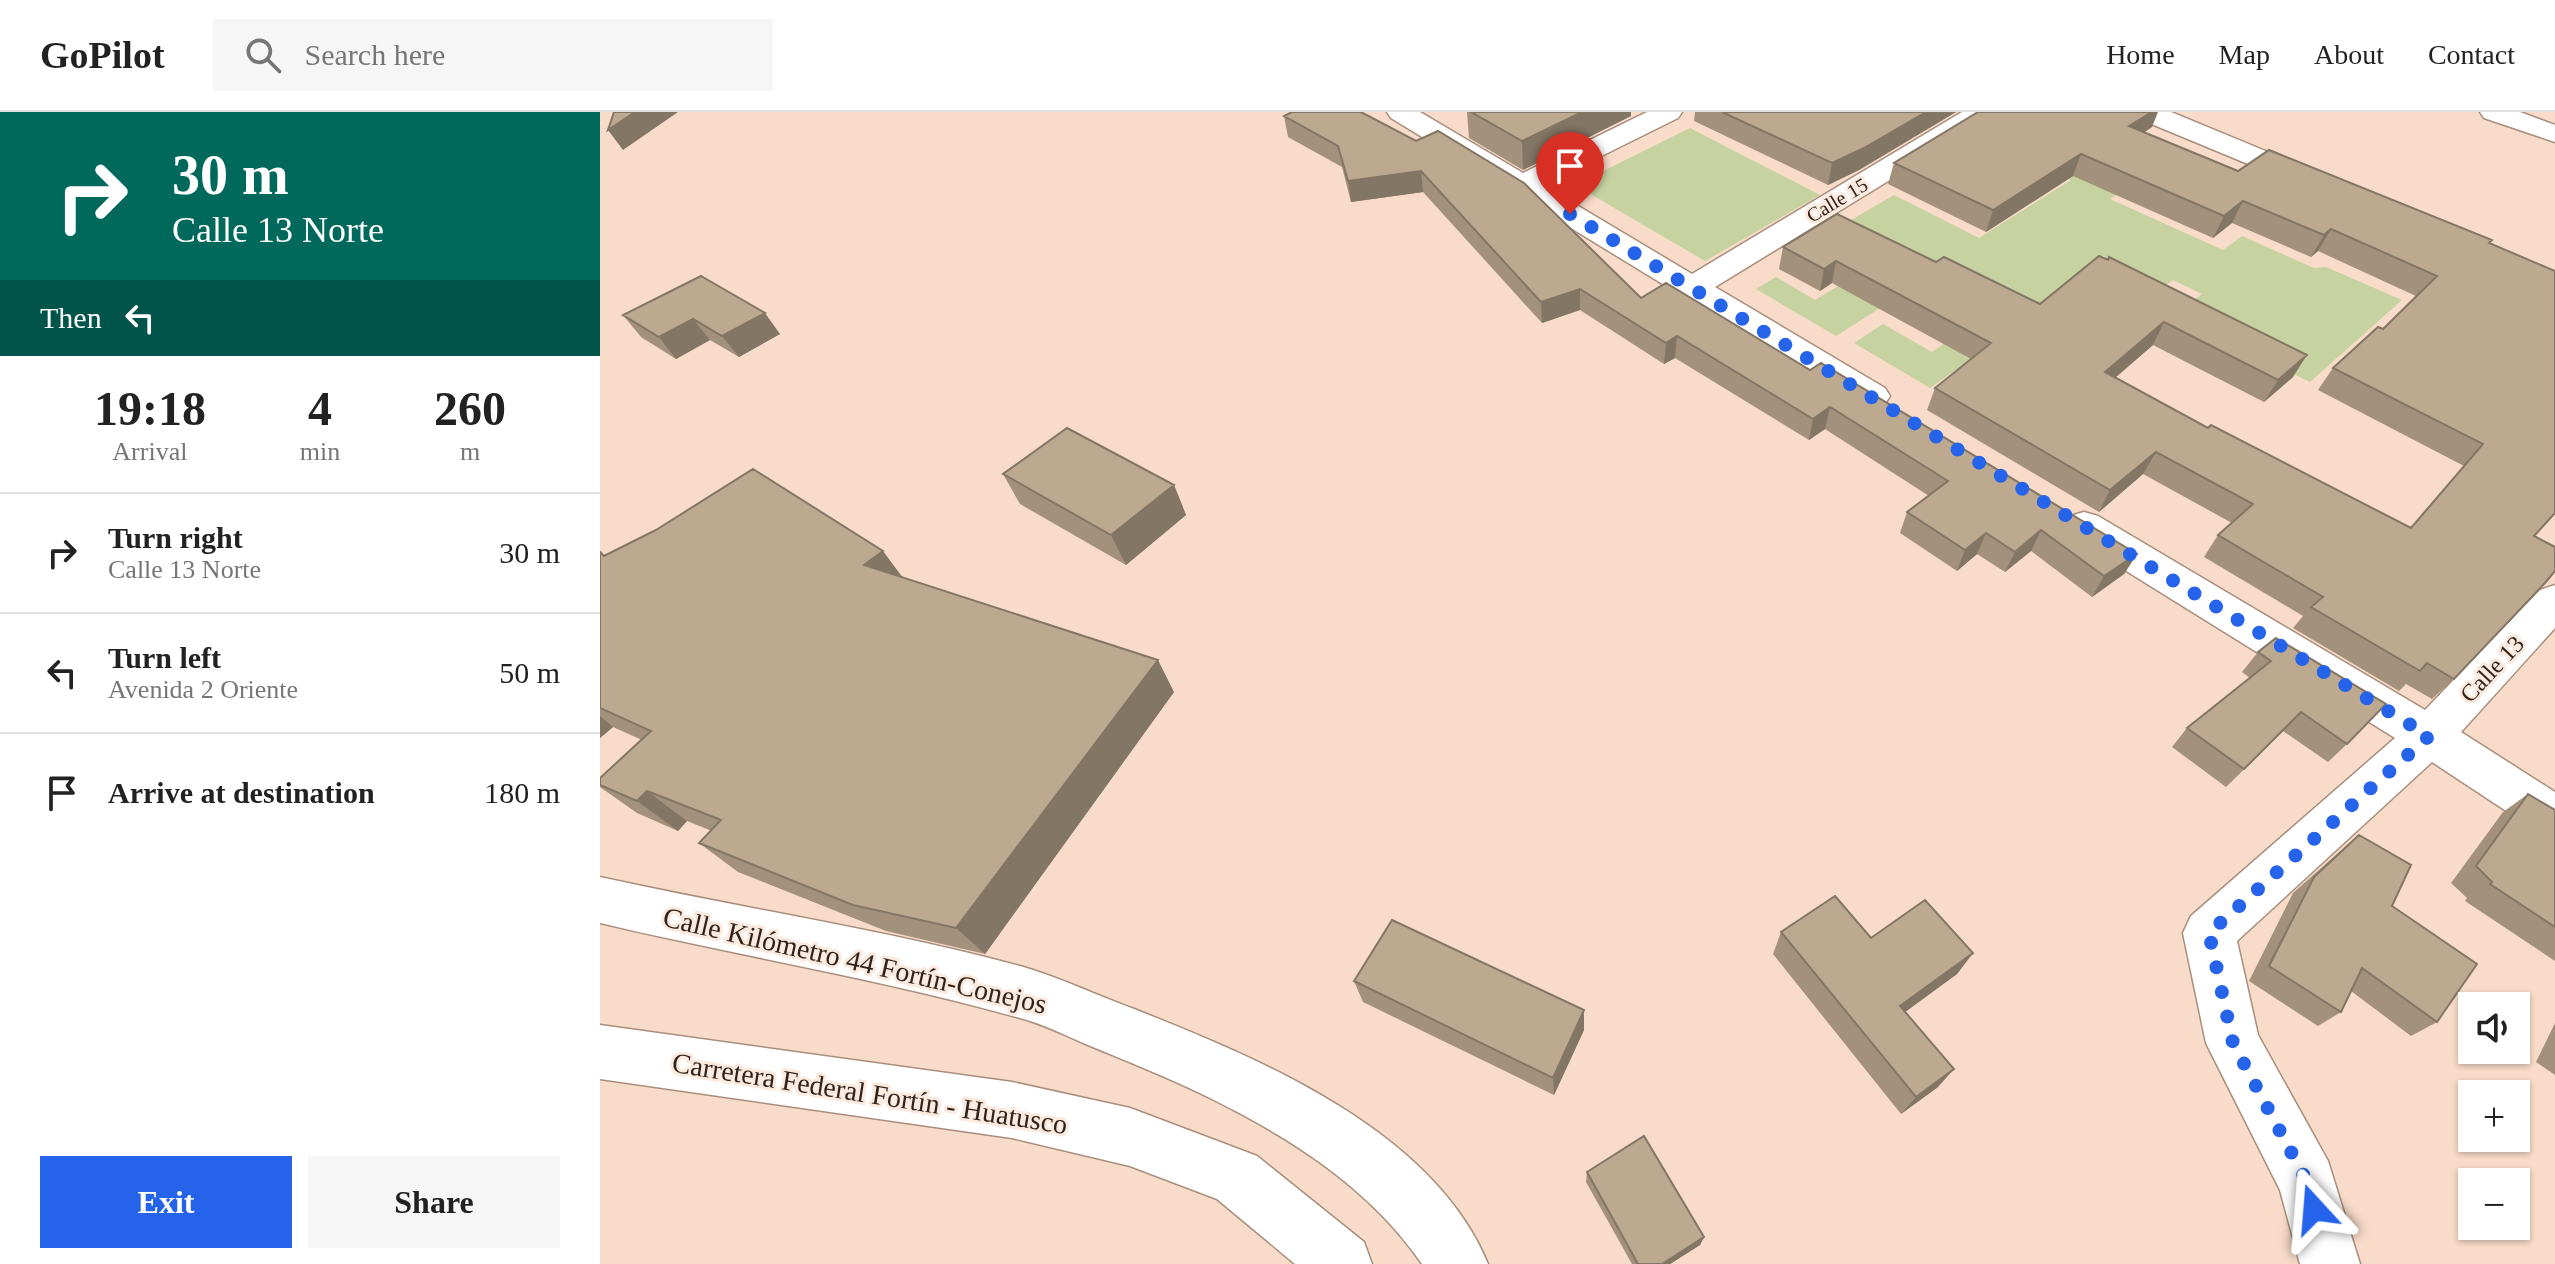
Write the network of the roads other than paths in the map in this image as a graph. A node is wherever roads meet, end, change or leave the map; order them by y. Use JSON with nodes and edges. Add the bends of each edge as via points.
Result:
{"nodes":[{"id":1,"x":1401,"y":112,"type":"edge"},
{"id":2,"x":1668,"y":112,"type":"edge"},
{"id":3,"x":1981,"y":112,"type":"edge"},
{"id":4,"x":2147,"y":112,"type":"edge"},
{"id":5,"x":2494,"y":112,"type":"edge"},
{"id":6,"x":2555,"y":134,"type":"edge"},
{"id":7,"x":1521,"y":185,"type":"junction"},
{"id":8,"x":2337,"y":191,"type":"edge"},
{"id":9,"x":1693,"y":287,"type":"junction"},
{"id":10,"x":1897,"y":412,"type":"edge"},
{"id":11,"x":2061,"y":512,"type":"edge"},
{"id":12,"x":2555,"y":601,"type":"edge"},
{"id":13,"x":2429,"y":736,"type":"junction"},
{"id":14,"x":2555,"y":817,"type":"edge"},
{"id":15,"x":600,"y":900,"type":"edge"},
{"id":16,"x":600,"y":1052,"type":"edge"},
{"id":17,"x":1342,"y":1264,"type":"edge"},
{"id":18,"x":1458,"y":1264,"type":"edge"},
{"id":19,"x":2330,"y":1264,"type":"edge"}],
"edges":[{"from":1,"to":7,"type":"street"},
{"from":2,"to":7,"type":"street"},
{"from":3,"to":9,"type":"street","name":"Calle 15"},
{"from":4,"to":8,"type":"street"},
{"from":5,"to":6,"type":"street"},
{"from":7,"to":9,"type":"street"},
{"from":9,"to":10,"type":"street"},
{"from":11,"to":13,"type":"street"},
{"from":12,"to":13,"type":"street","name":"Calle 13"},
{"from":13,"to":14,"type":"street"},
{"from":13,"to":19,"type":"street","name":"Calle 13","via":[[2209,933],[2233,1043],[2307,1182]]},
{"from":15,"to":18,"type":"street","name":"Calle Kilómetro 44 Fortín-Conejos","via":[[1022,993],[1196,1061],[1310,1121],[1380,1170],[1446,1243]]},
{"from":16,"to":17,"type":"street","name":"Carretera Federal Fortín - Huatusco","via":[[1012,1110],[1130,1137],[1236,1177]]}]}
